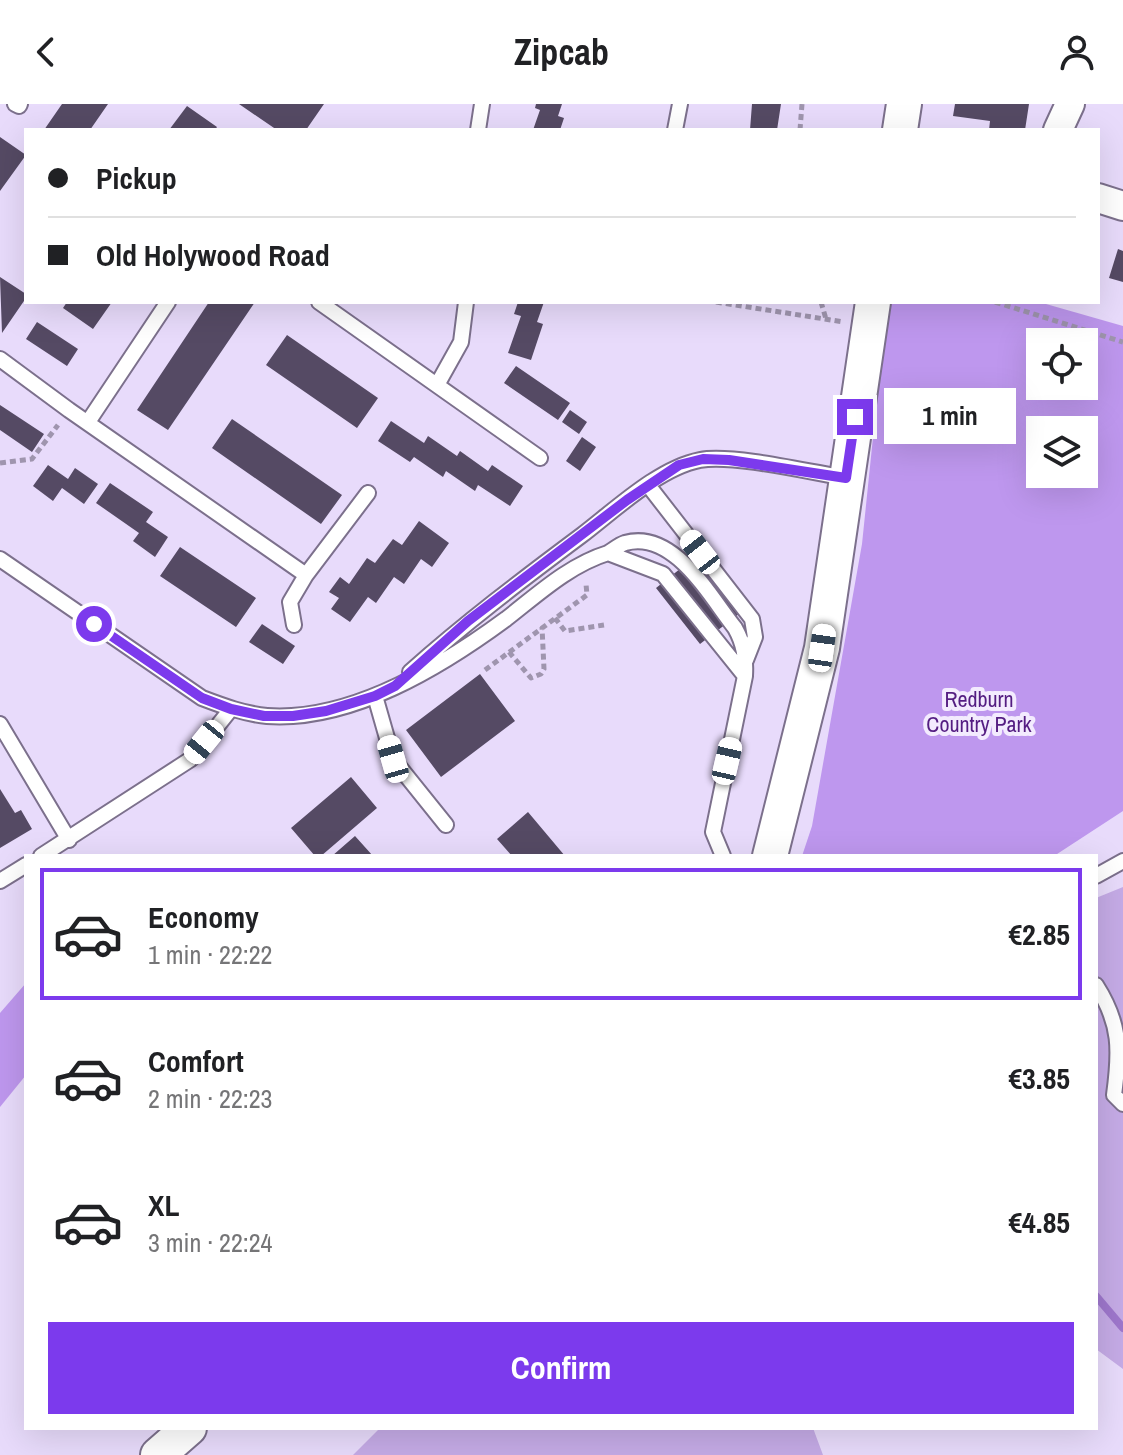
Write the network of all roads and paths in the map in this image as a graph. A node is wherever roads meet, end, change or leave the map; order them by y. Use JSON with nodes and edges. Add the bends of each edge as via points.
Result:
{"nodes":[{"id":1,"x":482,"y":104,"type":"edge"},
{"id":2,"x":680,"y":104,"type":"edge"},
{"id":3,"x":802,"y":104,"type":"edge"},
{"id":4,"x":904,"y":104,"type":"edge"},
{"id":5,"x":1070,"y":104,"type":"edge"},
{"id":6,"x":478,"y":128,"type":"edge"},
{"id":7,"x":675,"y":128,"type":"edge"},
{"id":8,"x":800,"y":128,"type":"edge"},
{"id":9,"x":900,"y":128,"type":"edge"},
{"id":10,"x":1059,"y":128,"type":"edge"},
{"id":11,"x":1100,"y":199,"type":"edge"},
{"id":12,"x":1123,"y":206,"type":"edge"},
{"id":13,"x":167,"y":304,"type":"edge"},
{"id":14,"x":322,"y":304,"type":"edge"},
{"id":15,"x":466,"y":304,"type":"edge"},
{"id":16,"x":729,"y":304,"type":"edge"},
{"id":17,"x":822,"y":304,"type":"edge"},
{"id":18,"x":1001,"y":304,"type":"edge"},
{"id":19,"x":871,"y":314,"type":"edge"},
{"id":20,"x":826,"y":319,"type":"junction"},
{"id":21,"x":1123,"y":342,"type":"edge"},
{"id":22,"x":0,"y":359,"type":"edge"},
{"id":23,"x":437,"y":385,"type":"junction"},
{"id":24,"x":69,"y":410,"type":"junction"},
{"id":25,"x":88,"y":422,"type":"junction"},
{"id":26,"x":540,"y":458,"type":"dead end"},
{"id":27,"x":0,"y":463,"type":"edge"},
{"id":28,"x":846,"y":478,"type":"junction"},
{"id":29,"x":648,"y":485,"type":"junction"},
{"id":30,"x":368,"y":493,"type":"dead end"},
{"id":31,"x":608,"y":553,"type":"junction"},
{"id":32,"x":0,"y":559,"type":"edge"},
{"id":33,"x":584,"y":563,"type":"junction"},
{"id":34,"x":306,"y":575,"type":"junction"},
{"id":35,"x":555,"y":618,"type":"junction"},
{"id":36,"x":294,"y":625,"type":"dead end"},
{"id":37,"x":604,"y":625,"type":"dead end"},
{"id":38,"x":542,"y":627,"type":"junction"},
{"id":39,"x":509,"y":652,"type":"junction"},
{"id":40,"x":746,"y":669,"type":"junction"},
{"id":41,"x":485,"y":670,"type":"dead end"},
{"id":42,"x":395,"y":686,"type":"junction"},
{"id":43,"x":375,"y":696,"type":"junction"},
{"id":44,"x":231,"y":709,"type":"junction"},
{"id":45,"x":0,"y":724,"type":"edge"},
{"id":46,"x":446,"y":825,"type":"dead end"},
{"id":47,"x":69,"y":840,"type":"junction"},
{"id":48,"x":44,"y":854,"type":"edge"},
{"id":49,"x":722,"y":854,"type":"edge"},
{"id":50,"x":770,"y":854,"type":"edge"},
{"id":51,"x":1123,"y":861,"type":"edge"},
{"id":52,"x":24,"y":866,"type":"edge"},
{"id":53,"x":1098,"y":875,"type":"edge"},
{"id":54,"x":0,"y":881,"type":"edge"},
{"id":55,"x":1098,"y":988,"type":"edge"},
{"id":56,"x":1123,"y":1104,"type":"edge"},
{"id":57,"x":187,"y":1430,"type":"edge"},
{"id":58,"x":158,"y":1455,"type":"edge"}],
"edges":[{"from":1,"to":6,"type":"lane"},
{"from":2,"to":7,"type":"lane"},
{"from":3,"to":8,"type":"path"},
{"from":4,"to":9,"type":"street"},
{"from":5,"to":10,"type":"street"},
{"from":11,"to":12,"type":"street"},
{"from":13,"to":25,"type":"lane"},
{"from":14,"to":23,"type":"lane"},
{"from":15,"to":23,"type":"lane","via":[[461,342]]},
{"from":16,"to":20,"type":"path"},
{"from":17,"to":20,"type":"path"},
{"from":18,"to":21,"type":"path"},
{"from":19,"to":20,"type":"path"},
{"from":19,"to":28,"type":"street"},
{"from":22,"to":24,"type":"lane"},
{"from":23,"to":26,"type":"lane"},
{"from":24,"to":25,"type":"lane"},
{"from":24,"to":27,"type":"path","via":[[32,459]]},
{"from":25,"to":34,"type":"lane"},
{"from":28,"to":29,"type":"lane","via":[[703,459],[679,465]]},
{"from":28,"to":50,"type":"street","via":[[822,648]]},
{"from":29,"to":40,"type":"lane","via":[[752,619],[755,637]]},
{"from":29,"to":42,"type":"lane","via":[[468,621]]},
{"from":30,"to":34,"type":"lane"},
{"from":31,"to":33,"type":"lane"},
{"from":31,"to":40,"type":"lane","via":[[663,574]]},
{"from":31,"to":40,"type":"lane","via":[[624,543],[639,543],[678,556],[735,628]]},
{"from":32,"to":44,"type":"lane","via":[[202,698]]},
{"from":33,"to":35,"type":"path","via":[[587,595]]},
{"from":33,"to":42,"type":"lane","via":[[464,650]]},
{"from":34,"to":36,"type":"lane","via":[[290,602]]},
{"from":35,"to":37,"type":"path","via":[[565,631]]},
{"from":35,"to":38,"type":"path"},
{"from":38,"to":39,"type":"path"},
{"from":38,"to":39,"type":"path","via":[[541,674],[531,678]]},
{"from":39,"to":41,"type":"path"},
{"from":40,"to":49,"type":"lane","via":[[713,832]]},
{"from":42,"to":43,"type":"lane"},
{"from":43,"to":44,"type":"lane","via":[[293,716]]},
{"from":43,"to":46,"type":"lane","via":[[393,759]]},
{"from":44,"to":47,"type":"lane","via":[[191,759]]},
{"from":45,"to":47,"type":"lane"},
{"from":47,"to":48,"type":"lane"},
{"from":51,"to":53,"type":"lane"},
{"from":52,"to":54,"type":"lane"},
{"from":55,"to":56,"type":"lane","via":[[1110,1007],[1120,1056],[1114,1095]]},
{"from":57,"to":58,"type":"street"}]}
